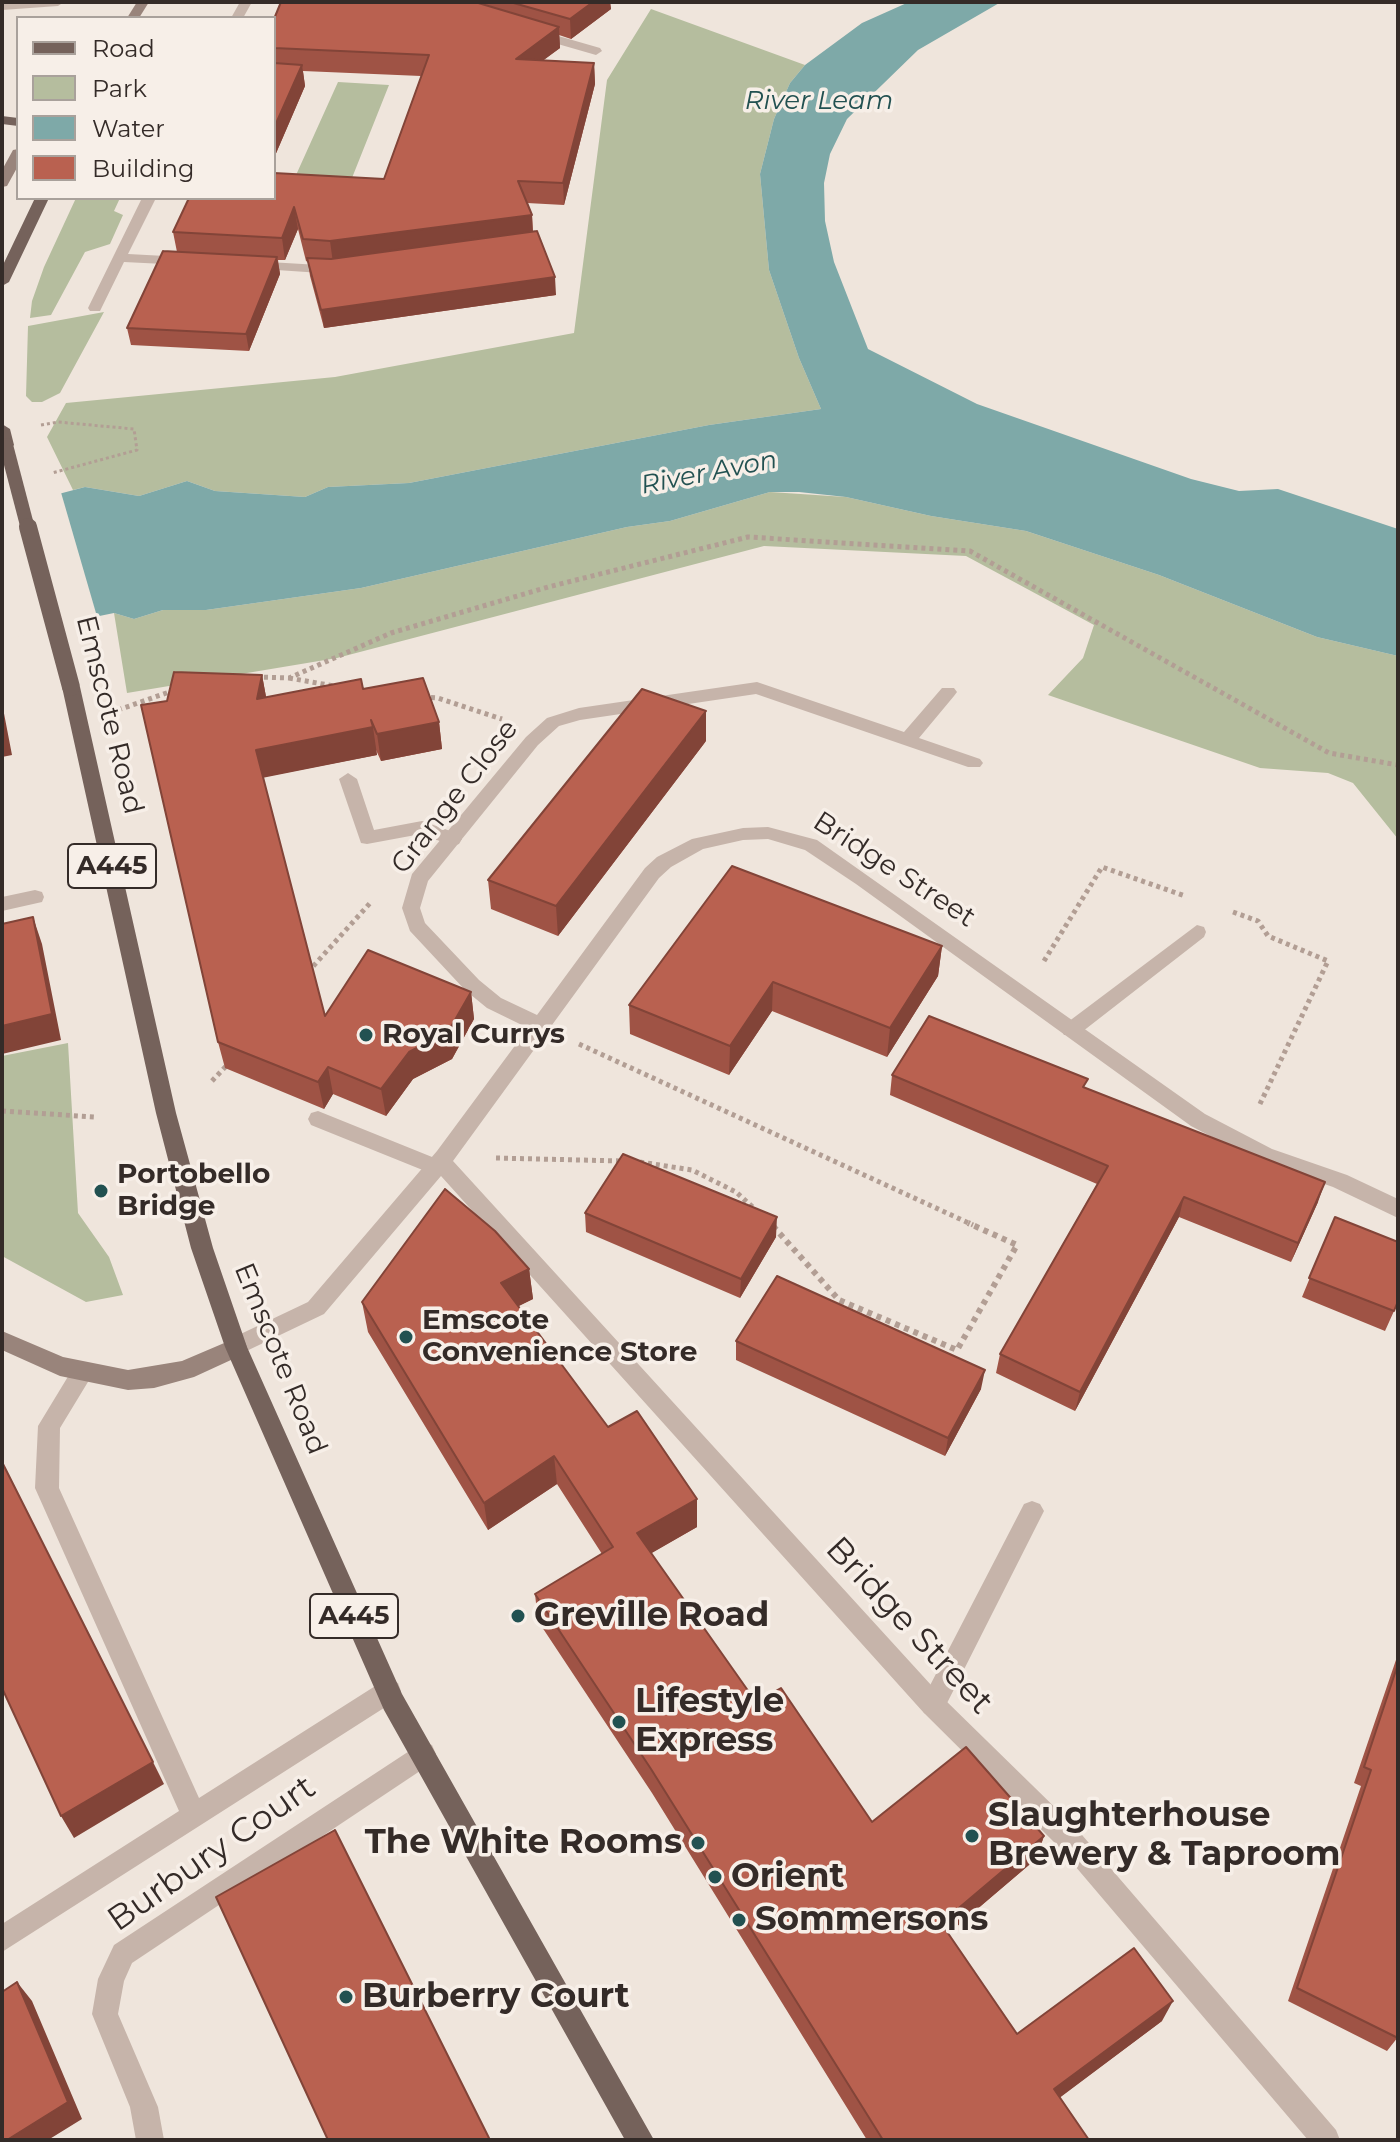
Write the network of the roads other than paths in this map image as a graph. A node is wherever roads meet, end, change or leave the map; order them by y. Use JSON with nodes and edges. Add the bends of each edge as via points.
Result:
{"nodes":[{"id":1,"x":58,"y":2,"type":"edge"},
{"id":2,"x":2,"y":6,"type":"edge"},
{"id":3,"x":524,"y":31,"type":"edge"},
{"id":4,"x":596,"y":51,"type":"dead end"},
{"id":5,"x":13,"y":160,"type":"edge"},
{"id":6,"x":2,"y":183,"type":"edge"},
{"id":7,"x":41,"y":200,"type":"edge"},
{"id":8,"x":148,"y":200,"type":"edge"},
{"id":9,"x":120,"y":258,"type":"junction"},
{"id":10,"x":196,"y":262,"type":"edge"},
{"id":11,"x":242,"y":265,"type":"edge"},
{"id":12,"x":346,"y":269,"type":"edge"},
{"id":13,"x":2,"y":282,"type":"edge"},
{"id":14,"x":95,"y":308,"type":"dead end"},
{"id":15,"x":4,"y":437,"type":"edge"},
{"id":16,"x":948,"y":692,"type":"dead end"},
{"id":17,"x":908,"y":739,"type":"junction"},
{"id":18,"x":974,"y":763,"type":"dead end"},
{"id":19,"x":348,"y":779,"type":"dead end"},
{"id":20,"x":453,"y":839,"type":"junction"},
{"id":21,"x":35,"y":897,"type":"dead end"},
{"id":22,"x":2,"y":904,"type":"edge"},
{"id":23,"x":1197,"y":932,"type":"dead end"},
{"id":24,"x":539,"y":1025,"type":"junction"},
{"id":25,"x":1071,"y":1030,"type":"junction"},
{"id":26,"x":318,"y":1119,"type":"edge"},
{"id":27,"x":439,"y":1162,"type":"junction"},
{"id":28,"x":1398,"y":1209,"type":"edge"},
{"id":29,"x":2,"y":1340,"type":"edge"},
{"id":30,"x":236,"y":1347,"type":"junction"},
{"id":31,"x":83,"y":1372,"type":"junction"},
{"id":32,"x":1032,"y":1511,"type":"dead end"},
{"id":33,"x":389,"y":1691,"type":"junction"},
{"id":34,"x":933,"y":1705,"type":"junction"},
{"id":35,"x":423,"y":1754,"type":"junction"},
{"id":36,"x":194,"y":1815,"type":"junction"},
{"id":37,"x":2,"y":1939,"type":"edge"},
{"id":38,"x":150,"y":2140,"type":"edge"},
{"id":39,"x":640,"y":2140,"type":"edge"},
{"id":40,"x":1326,"y":2140,"type":"edge"}],
"edges":[{"from":1,"to":2,"type":"street"},
{"from":3,"to":4,"type":"street"},
{"from":5,"to":6,"type":"street"},
{"from":7,"to":13,"type":"main road"},
{"from":8,"to":9,"type":"street"},
{"from":9,"to":10,"type":"street"},
{"from":9,"to":14,"type":"street"},
{"from":11,"to":12,"type":"street"},
{"from":15,"to":30,"type":"main road","name":"Emscote Road","number":"A445","bridge":true,"via":[[71,687],[166,1113],[202,1248]]},
{"from":16,"to":17,"type":"street"},
{"from":17,"to":18,"type":"street","name":"Grange Close"},
{"from":17,"to":20,"type":"street","name":"Grange Close","via":[[751,688],[567,717],[541,731]]},
{"from":19,"to":20,"type":"street","via":[[367,838],[422,827]]},
{"from":20,"to":24,"type":"street","name":"Grange Close","via":[[415,887],[411,908],[417,926],[494,1003]]},
{"from":21,"to":22,"type":"street"},
{"from":23,"to":25,"type":"street"},
{"from":24,"to":25,"type":"street","name":"Bridge Street","via":[[664,862],[719,837],[768,833],[811,845]]},
{"from":24,"to":27,"type":"street","name":"Bridge Street"},
{"from":25,"to":28,"type":"street","name":"Bridge Street","via":[[1232,1139]]},
{"from":26,"to":27,"type":"street"},
{"from":27,"to":30,"type":"street","name":"Bridge Street","via":[[316,1308]]},
{"from":27,"to":34,"type":"street","name":"Bridge Street"},
{"from":29,"to":31,"type":"street"},
{"from":30,"to":31,"type":"street","via":[[154,1378],[128,1380]]},
{"from":30,"to":33,"type":"main road","name":"Emscote Road","number":"A445"},
{"from":31,"to":36,"type":"street","via":[[49,1426],[47,1488]]},
{"from":32,"to":34,"type":"street"},
{"from":33,"to":35,"type":"main road","name":"Emscote Road","number":"A445"},
{"from":33,"to":36,"type":"street"},
{"from":34,"to":40,"type":"street","name":"Bridge Street","via":[[1067,1837]]},
{"from":35,"to":38,"type":"street","name":"Burbury Court","via":[[123,1954],[111,1979],[105,2014],[144,2107]]},
{"from":35,"to":39,"type":"main road","name":"Emscote Road","number":"A445"},
{"from":36,"to":37,"type":"street"}]}
